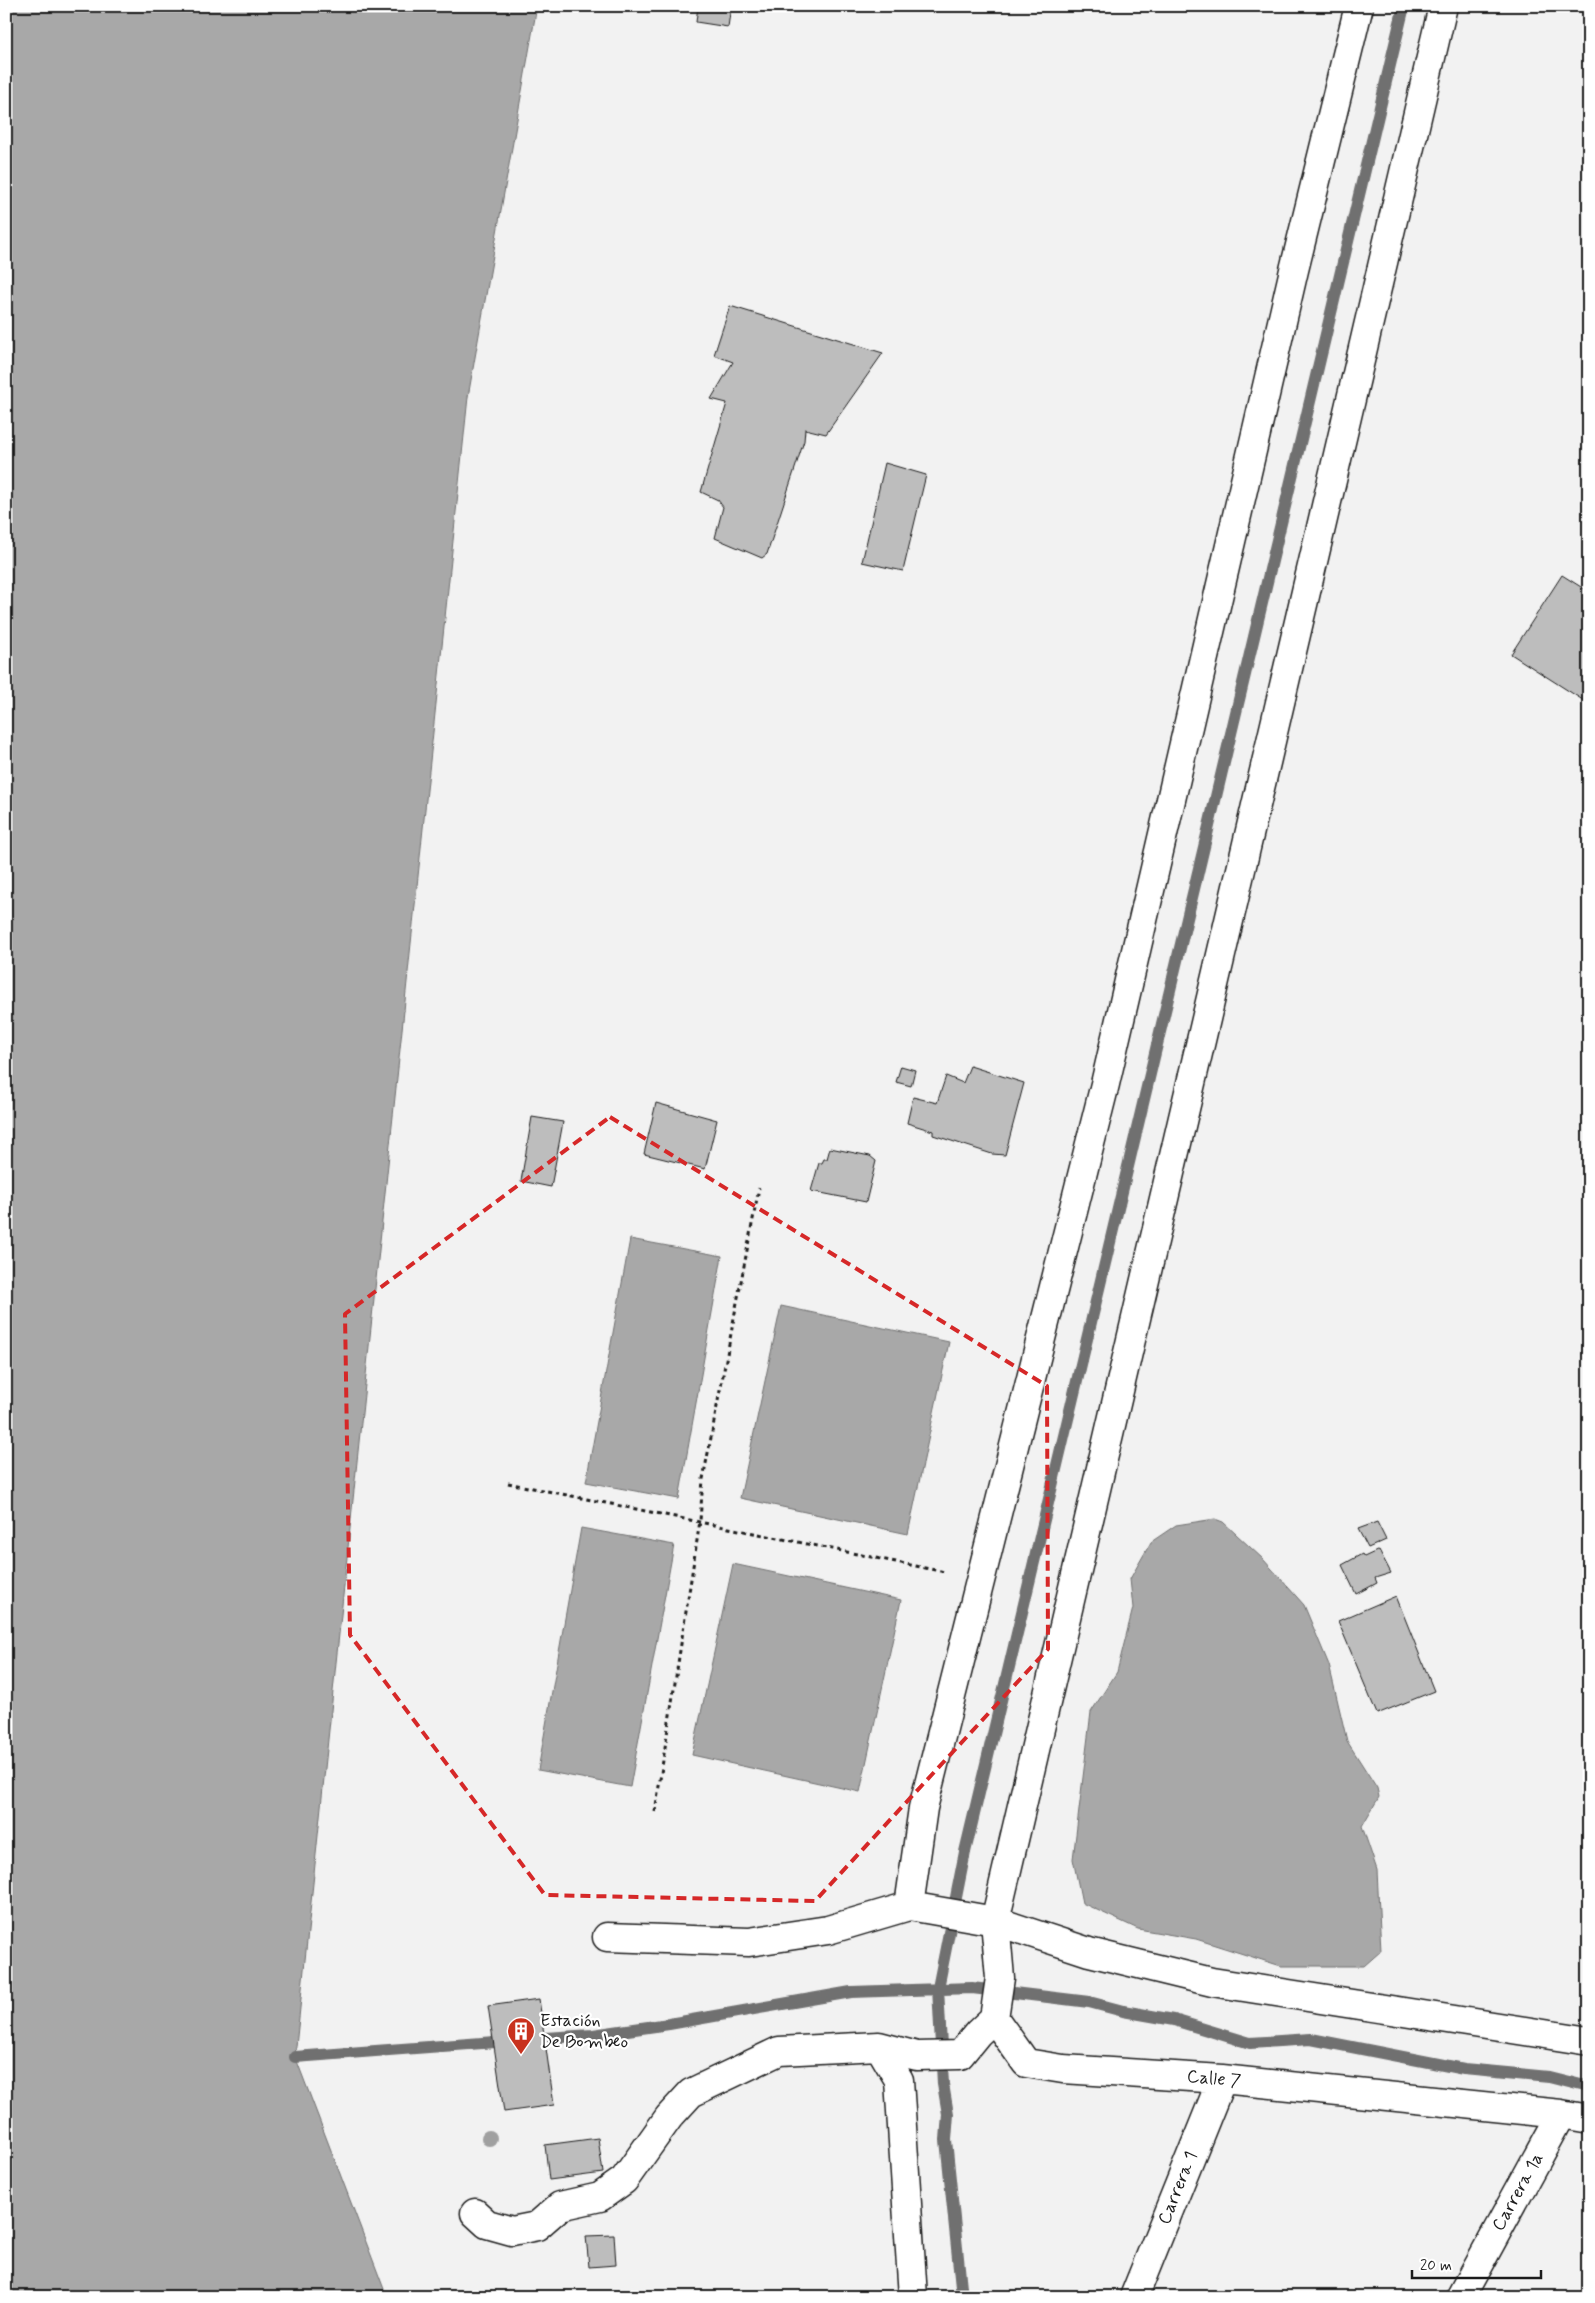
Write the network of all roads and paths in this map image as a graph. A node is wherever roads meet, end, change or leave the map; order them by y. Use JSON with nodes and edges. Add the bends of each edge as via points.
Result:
{"nodes":[{"id":1,"x":1359,"y":6,"type":"edge"},
{"id":2,"x":1442,"y":6,"type":"edge"},
{"id":3,"x":759,"y":1188,"type":"dead end"},
{"id":4,"x":508,"y":1484,"type":"dead end"},
{"id":5,"x":700,"y":1521,"type":"junction"},
{"id":6,"x":949,"y":1573,"type":"dead end"},
{"id":7,"x":655,"y":1812,"type":"dead end"},
{"id":8,"x":909,"y":1906,"type":"junction"},
{"id":9,"x":995,"y":1921,"type":"junction"},
{"id":10,"x":607,"y":1937,"type":"dead end"},
{"id":11,"x":994,"y":2018,"type":"junction"},
{"id":12,"x":1589,"y":2041,"type":"edge"},
{"id":13,"x":879,"y":2046,"type":"junction"},
{"id":14,"x":1222,"y":2079,"type":"junction"},
{"id":15,"x":1561,"y":2114,"type":"junction"},
{"id":16,"x":1589,"y":2119,"type":"edge"},
{"id":17,"x":475,"y":2213,"type":"dead end"},
{"id":18,"x":914,"y":2297,"type":"edge"},
{"id":19,"x":1134,"y":2297,"type":"edge"},
{"id":20,"x":1461,"y":2297,"type":"edge"}],
"edges":[{"from":1,"to":8,"type":"street","via":[[1294,270],[1105,1084],[923,1808]]},
{"from":2,"to":9,"type":"street"},
{"from":3,"to":5,"type":"path","via":[[703,1479]]},
{"from":4,"to":5,"type":"path"},
{"from":5,"to":6,"type":"path"},
{"from":5,"to":7,"type":"path"},
{"from":8,"to":9,"type":"street"},
{"from":8,"to":10,"type":"street","via":[[828,1930],[749,1942]]},
{"from":9,"to":11,"type":"street","via":[[1000,1978]]},
{"from":9,"to":12,"type":"street","via":[[1089,1952],[1212,1982]]},
{"from":11,"to":13,"type":"street","via":[[960,2055],[917,2056]]},
{"from":11,"to":14,"type":"street","name":"Calle 7","via":[[1026,2063],[1063,2069]]},
{"from":13,"to":17,"type":"street","via":[[780,2051],[691,2092],[624,2180],[600,2197],[560,2206],[537,2226],[512,2231],[487,2224]]},
{"from":13,"to":18,"type":"street","via":[[899,2080]]},
{"from":14,"to":15,"type":"street","name":"Calle 7"},
{"from":14,"to":19,"type":"street","name":"Carrera 1"},
{"from":15,"to":16,"type":"street","name":"Calle 7"},
{"from":15,"to":20,"type":"street","name":"Carrera 1a"}]}
